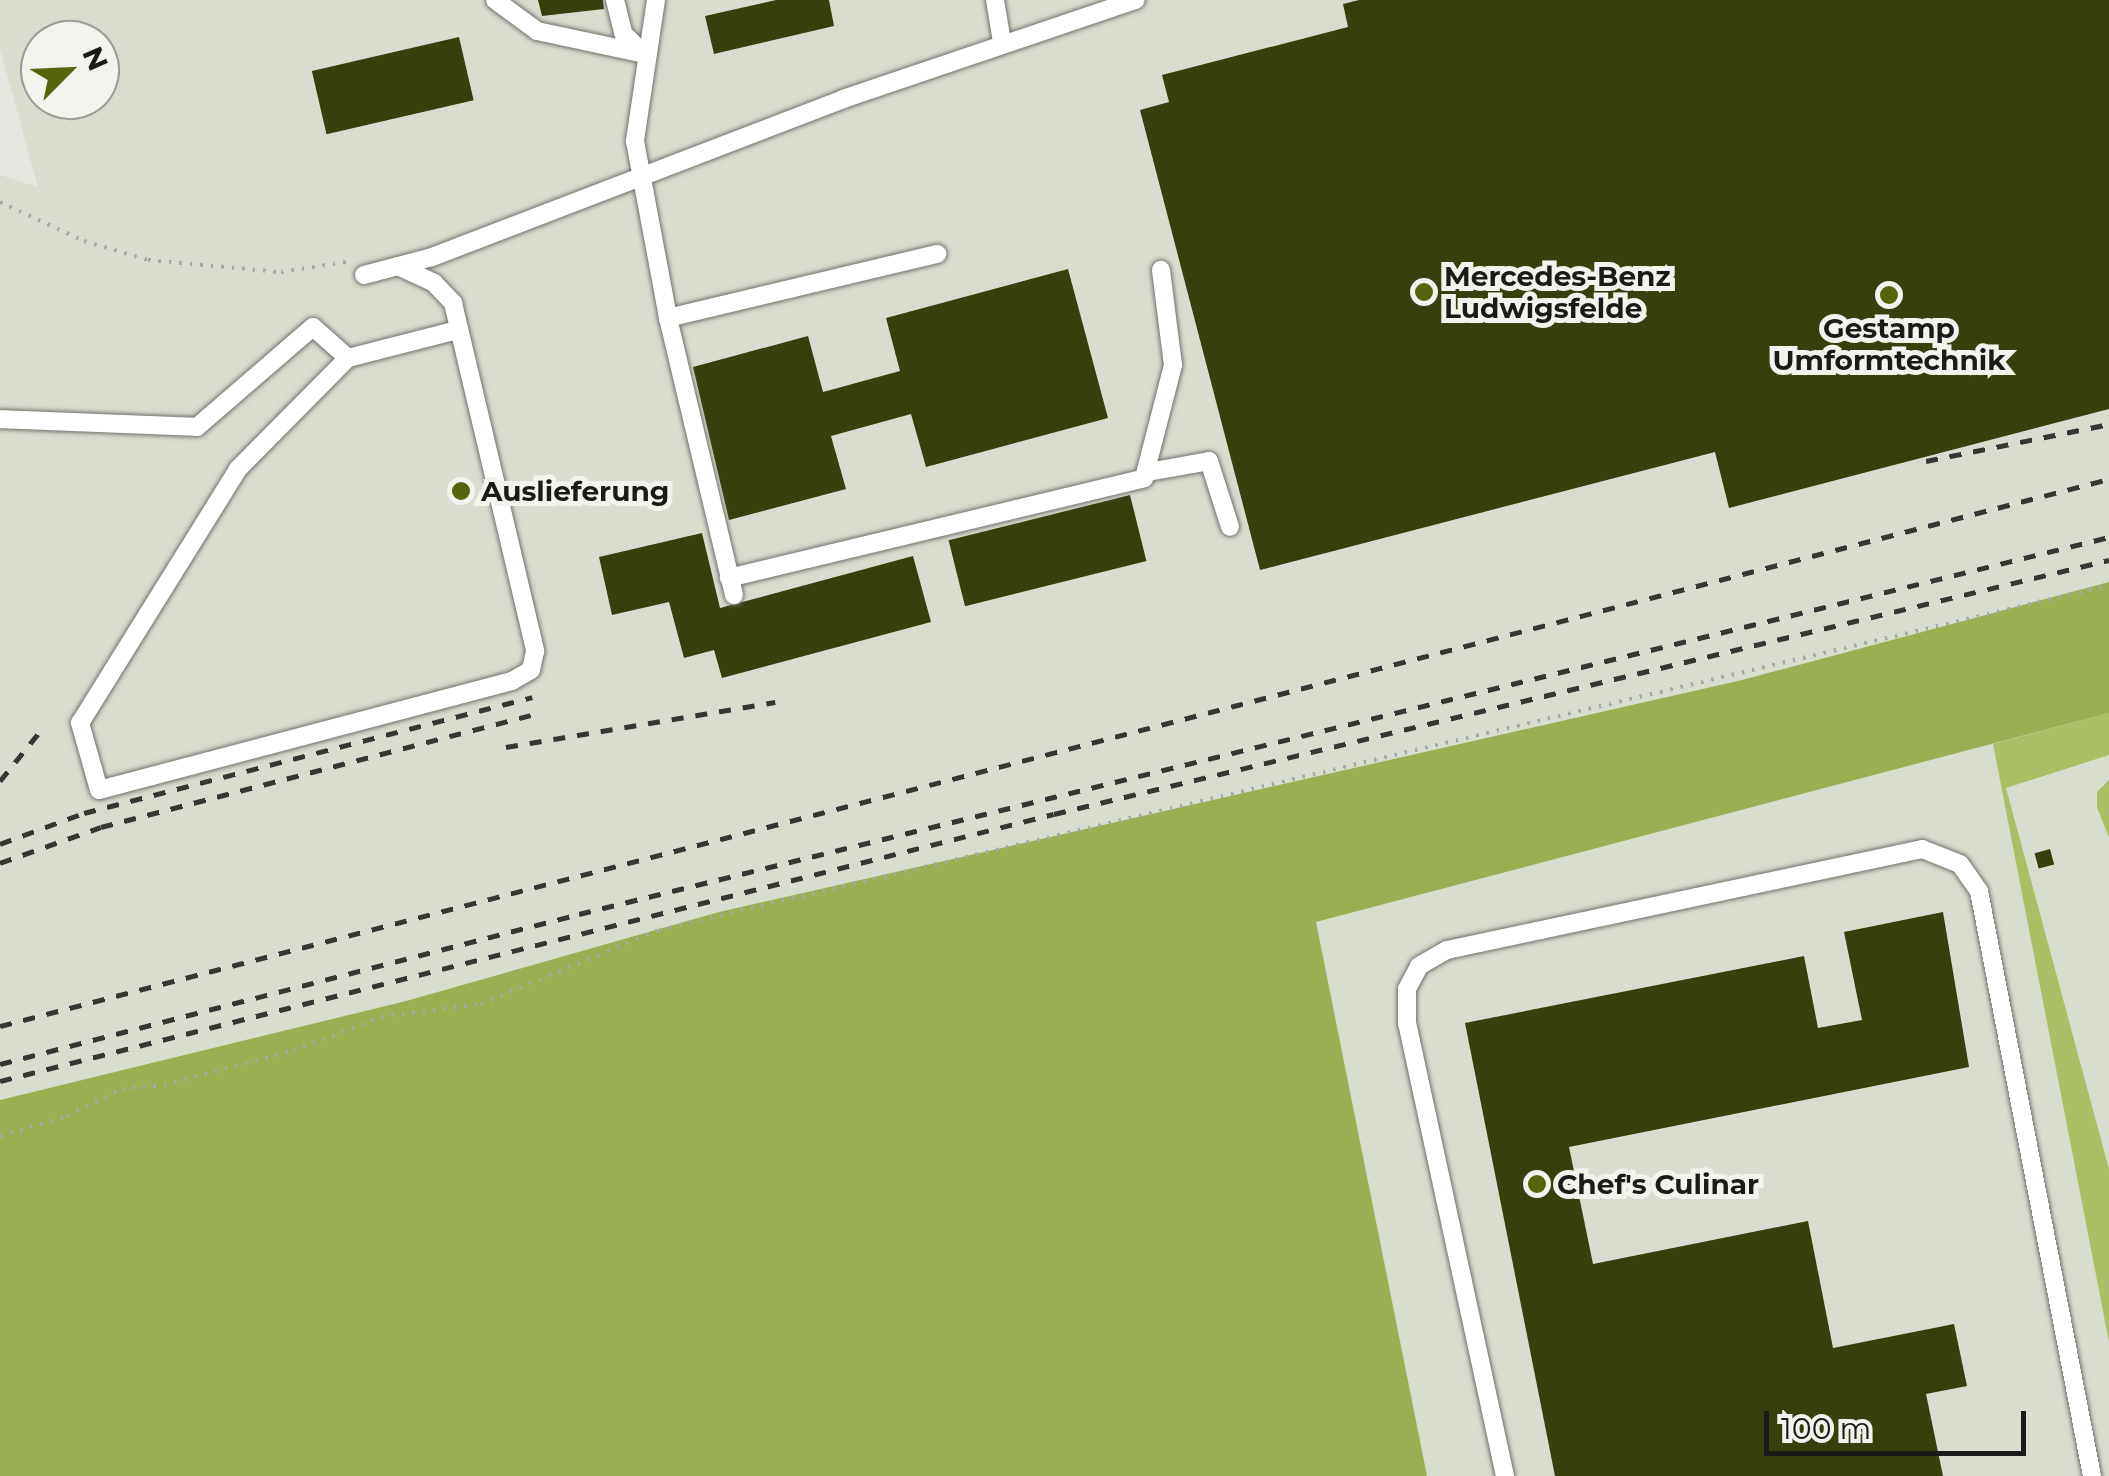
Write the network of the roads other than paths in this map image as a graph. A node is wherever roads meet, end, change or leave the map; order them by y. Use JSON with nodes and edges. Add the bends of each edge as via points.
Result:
{"nodes":[{"id":1,"x":495,"y":0,"type":"edge"},
{"id":2,"x":615,"y":0,"type":"edge"},
{"id":3,"x":656,"y":0,"type":"edge"},
{"id":4,"x":995,"y":0,"type":"edge"},
{"id":5,"x":1136,"y":0,"type":"edge"},
{"id":6,"x":1002,"y":42,"type":"junction"},
{"id":7,"x":645,"y":54,"type":"junction"},
{"id":8,"x":645,"y":175,"type":"junction"},
{"id":9,"x":937,"y":254,"type":"dead end"},
{"id":10,"x":398,"y":266,"type":"junction"},
{"id":11,"x":360,"y":268,"type":"road end"},
{"id":12,"x":1161,"y":270,"type":"dead end"},
{"id":13,"x":668,"y":318,"type":"junction"},
{"id":14,"x":458,"y":330,"type":"junction"},
{"id":15,"x":348,"y":358,"type":"junction"},
{"id":16,"x":0,"y":419,"type":"edge"},
{"id":17,"x":1148,"y":472,"type":"junction"},
{"id":18,"x":1230,"y":527,"type":"dead end"},
{"id":19,"x":1504,"y":1476,"type":"edge"},
{"id":20,"x":2092,"y":1476,"type":"edge"}],
"edges":[{"from":1,"to":7,"type":"lane","via":[[537,32]]},
{"from":2,"to":7,"type":"lane","via":[[623,33]]},
{"from":3,"to":7,"type":"lane"},
{"from":4,"to":6,"type":"lane"},
{"from":5,"to":6,"type":"lane"},
{"from":6,"to":8,"type":"lane"},
{"from":7,"to":8,"type":"lane","via":[[636,141]]},
{"from":8,"to":10,"type":"lane"},
{"from":8,"to":13,"type":"lane"},
{"from":9,"to":13,"type":"lane"},
{"from":10,"to":11,"type":"lane"},
{"from":10,"to":14,"type":"lane","via":[[434,283],[452,303]]},
{"from":12,"to":17,"type":"lane","via":[[1173,362]]},
{"from":13,"to":17,"type":"lane","via":[[732,587],[1138,480]]},
{"from":14,"to":15,"type":"lane"},
{"from":14,"to":15,"type":"lane","via":[[534,651],[531,670],[512,681],[98,790],[80,723],[238,469]]},
{"from":15,"to":16,"type":"lane","via":[[313,327],[198,427]]},
{"from":17,"to":18,"type":"lane","via":[[1208,460]]},
{"from":19,"to":20,"type":"lane","via":[[1407,1024],[1408,989],[1419,966],[1446,950],[1922,849],[1960,864],[1979,890]]}]}
